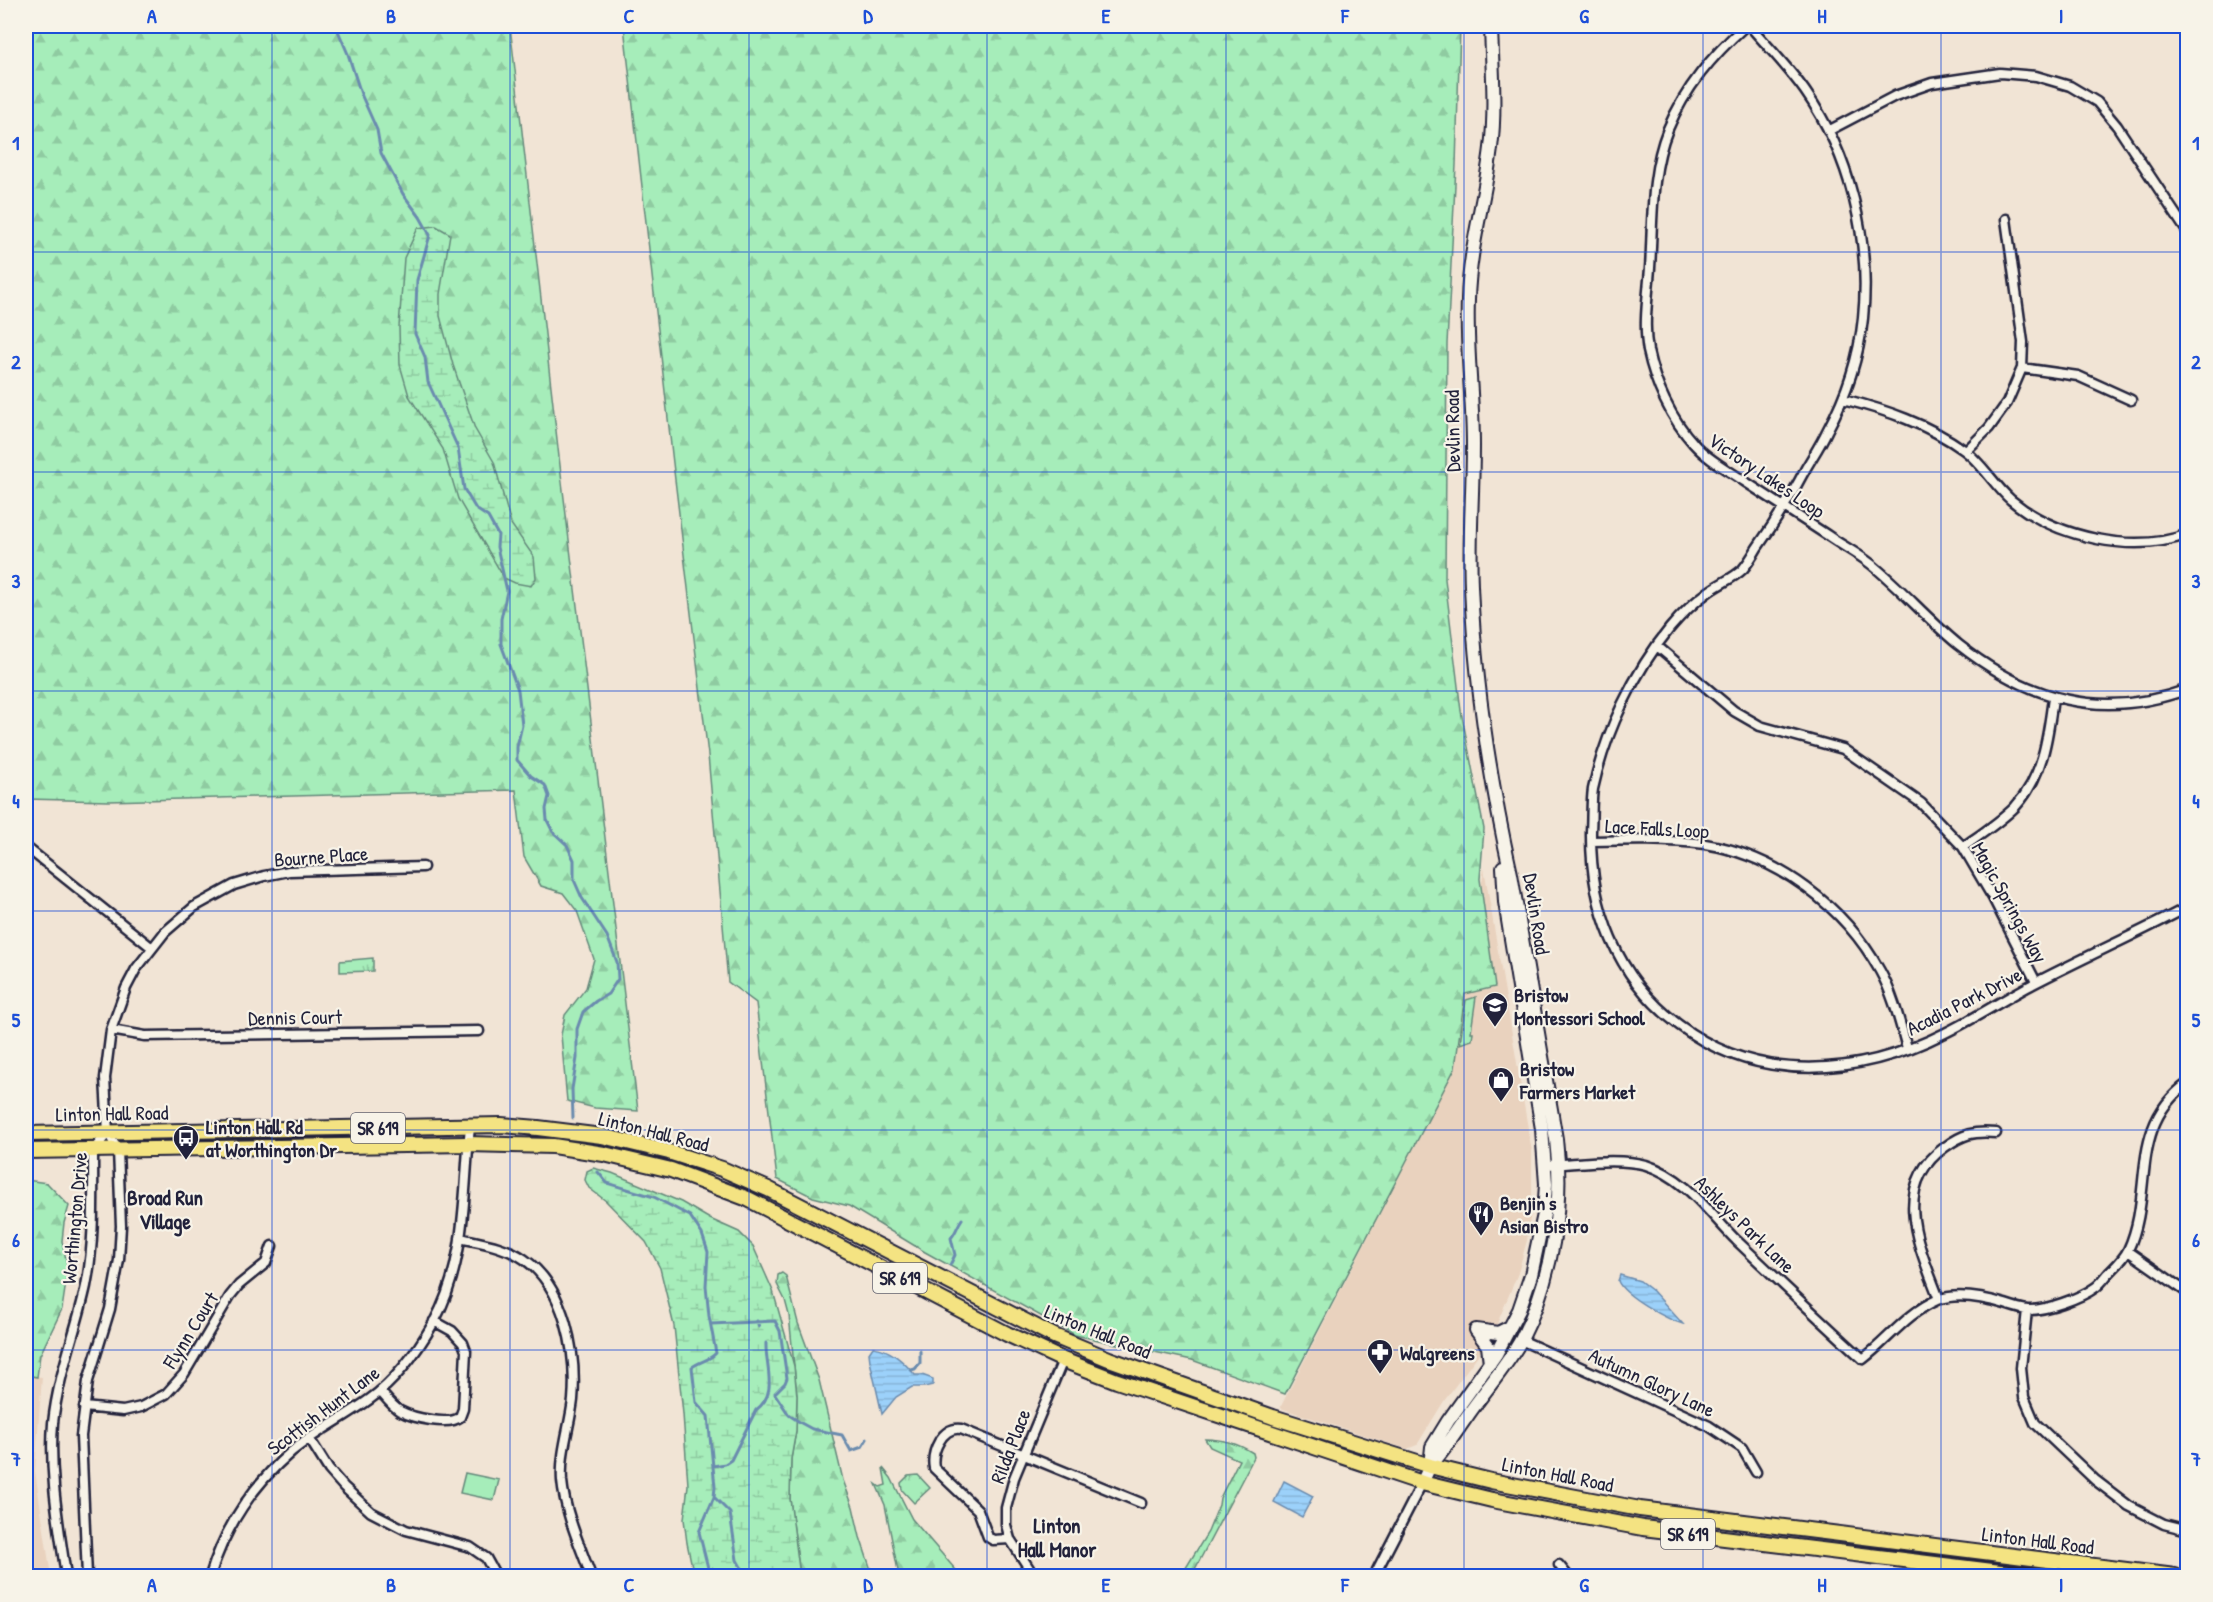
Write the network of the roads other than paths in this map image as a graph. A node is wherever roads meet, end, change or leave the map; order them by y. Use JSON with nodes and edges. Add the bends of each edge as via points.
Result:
{"nodes":[{"id":1,"x":1491,"y":26,"type":"edge"},
{"id":2,"x":1744,"y":26,"type":"edge"},
{"id":3,"x":1750,"y":26,"type":"edge"},
{"id":4,"x":1828,"y":130,"type":"junction"},
{"id":5,"x":2006,"y":219,"type":"dead end"},
{"id":6,"x":2187,"y":233,"type":"edge"},
{"id":7,"x":2022,"y":368,"type":"junction"},
{"id":8,"x":1843,"y":399,"type":"junction"},
{"id":9,"x":2132,"y":400,"type":"dead end"},
{"id":10,"x":1966,"y":451,"type":"junction"},
{"id":11,"x":1785,"y":508,"type":"junction"},
{"id":12,"x":2187,"y":534,"type":"edge"},
{"id":13,"x":1657,"y":646,"type":"junction"},
{"id":14,"x":2187,"y":689,"type":"edge"},
{"id":15,"x":2053,"y":698,"type":"junction"},
{"id":16,"x":1502,"y":835,"type":"junction"},
{"id":17,"x":1591,"y":841,"type":"junction"},
{"id":18,"x":26,"y":847,"type":"edge"},
{"id":19,"x":1962,"y":847,"type":"junction"},
{"id":20,"x":423,"y":867,"type":"dead end"},
{"id":21,"x":2187,"y":907,"type":"edge"},
{"id":22,"x":151,"y":947,"type":"junction"},
{"id":23,"x":2036,"y":982,"type":"junction"},
{"id":24,"x":111,"y":1030,"type":"junction"},
{"id":25,"x":479,"y":1031,"type":"dead end"},
{"id":26,"x":1907,"y":1048,"type":"junction"},
{"id":27,"x":2187,"y":1083,"type":"edge"},
{"id":28,"x":470,"y":1127,"type":"junction"},
{"id":29,"x":108,"y":1133,"type":"junction"},
{"id":30,"x":1996,"y":1133,"type":"dead end"},
{"id":31,"x":26,"y":1134,"type":"edge"},
{"id":32,"x":468,"y":1144,"type":"junction"},
{"id":33,"x":93,"y":1150,"type":"junction"},
{"id":34,"x":118,"y":1150,"type":"junction"},
{"id":35,"x":26,"y":1151,"type":"edge"},
{"id":36,"x":1559,"y":1164,"type":"junction"},
{"id":37,"x":1546,"y":1165,"type":"junction"},
{"id":38,"x":460,"y":1238,"type":"junction"},
{"id":39,"x":272,"y":1246,"type":"dead end"},
{"id":40,"x":2128,"y":1251,"type":"junction"},
{"id":41,"x":2187,"y":1293,"type":"edge"},
{"id":42,"x":1939,"y":1299,"type":"junction"},
{"id":43,"x":2027,"y":1310,"type":"junction"},
{"id":44,"x":434,"y":1322,"type":"junction"},
{"id":45,"x":1511,"y":1326,"type":"junction"},
{"id":46,"x":1521,"y":1340,"type":"junction"},
{"id":47,"x":1063,"y":1360,"type":"junction"},
{"id":48,"x":1490,"y":1363,"type":"junction"},
{"id":49,"x":380,"y":1391,"type":"junction"},
{"id":50,"x":84,"y":1407,"type":"junction"},
{"id":51,"x":309,"y":1438,"type":"junction"},
{"id":52,"x":1023,"y":1456,"type":"junction"},
{"id":53,"x":1430,"y":1466,"type":"junction"},
{"id":54,"x":1756,"y":1472,"type":"dead end"},
{"id":55,"x":1422,"y":1483,"type":"junction"},
{"id":56,"x":1141,"y":1503,"type":"dead end"},
{"id":57,"x":2187,"y":1530,"type":"edge"},
{"id":58,"x":1010,"y":1539,"type":"junction"},
{"id":59,"x":1559,"y":1565,"type":"dead end"},
{"id":60,"x":2134,"y":1574,"type":"edge"},
{"id":61,"x":66,"y":1576,"type":"edge"},
{"id":62,"x":87,"y":1576,"type":"edge"},
{"id":63,"x":210,"y":1576,"type":"edge"},
{"id":64,"x":496,"y":1576,"type":"edge"},
{"id":65,"x":591,"y":1576,"type":"edge"},
{"id":66,"x":1034,"y":1576,"type":"edge"},
{"id":67,"x":1374,"y":1576,"type":"edge"},
{"id":68,"x":1568,"y":1576,"type":"edge"},
{"id":69,"x":2033,"y":1576,"type":"edge"},
{"id":70,"x":2175,"y":1576,"type":"edge"}],
"edges":[{"from":1,"to":16,"type":"main road","name":"Devlin Road","via":[[1491,145],[1473,245],[1468,299],[1473,448],[1470,551],[1475,654]]},
{"from":2,"to":11,"type":"street","name":"Victory Lakes Loop","via":[[1698,74],[1667,132],[1657,167],[1652,208],[1646,311],[1648,351],[1659,390],[1694,445]]},
{"from":3,"to":4,"type":"street","name":"Acadia Park Drive","via":[[1805,91]]},
{"from":4,"to":6,"type":"street","via":[[1895,96],[1932,83],[2000,73],[2036,76],[2070,86],[2097,102]]},
{"from":4,"to":8,"type":"street","name":"Acadia Park Drive","via":[[1853,192],[1865,278],[1863,319]]},
{"from":5,"to":7,"type":"street","via":[[2023,342]]},
{"from":7,"to":9,"type":"street","via":[[2078,376]]},
{"from":7,"to":10,"type":"street","via":[[2007,403]]},
{"from":8,"to":10,"type":"street","via":[[1885,410]]},
{"from":8,"to":11,"type":"street","name":"Acadia Park Drive"},
{"from":10,"to":12,"type":"street","via":[[2011,500],[2037,518],[2061,528],[2096,540],[2126,544]]},
{"from":11,"to":13,"type":"street","name":"Acadia Park Drive","via":[[1742,571],[1706,593]]},
{"from":11,"to":15,"type":"street","name":"Victory Lakes Loop","via":[[1870,564],[1958,644],[1993,670]]},
{"from":13,"to":17,"type":"street","name":"Acadia Park Drive","via":[[1607,739],[1592,792]]},
{"from":13,"to":19,"type":"street","name":"Magic Springs Way","via":[[1734,711],[1760,726],[1843,749],[1874,769],[1921,803]]},
{"from":14,"to":15,"type":"street","name":"Victory Lakes Loop","via":[[2135,702],[2100,704]]},
{"from":15,"to":19,"type":"street","via":[[2041,765],[2029,789],[2014,807]]},
{"from":16,"to":36,"type":"main road","name":"Devlin Road"},
{"from":16,"to":37,"type":"main road","name":"Devlin Road","via":[[1505,902]]},
{"from":17,"to":26,"type":"street","name":"Lace Falls Loop","via":[[1706,844],[1753,858],[1791,877],[1824,901],[1857,937],[1881,972]]},
{"from":17,"to":26,"type":"street","name":"Acadia Park Drive","via":[[1591,868],[1599,909],[1617,953],[1644,994],[1678,1025],[1716,1049],[1759,1062],[1810,1070],[1859,1064]]},
{"from":18,"to":22,"type":"street"},
{"from":19,"to":23,"type":"street","name":"Magic Springs Way","via":[[1994,898]]},
{"from":20,"to":22,"type":"street","name":"Bourne Place","via":[[315,869],[255,878],[194,908]]},
{"from":21,"to":23,"type":"street","name":"Acadia Park Drive"},
{"from":22,"to":24,"type":"street","name":"Bourne Place","via":[[126,988]]},
{"from":23,"to":26,"type":"street","name":"Acadia Park Drive","via":[[1942,1035]]},
{"from":24,"to":25,"type":"street","name":"Dennis Court","via":[[146,1036]]},
{"from":24,"to":29,"type":"street","name":"Bourne Place","via":[[105,1078]]},
{"from":27,"to":40,"type":"street","via":[[2168,1100],[2155,1120]]},
{"from":28,"to":29,"type":"main road","name":"Linton Hall Road","number":"SR 619"},
{"from":28,"to":32,"type":"street","name":"Scottish Hunt Lane"},
{"from":28,"to":53,"type":"main road","name":"Linton Hall Road","number":"SR 619","via":[[501,1125],[602,1136],[723,1169],[1054,1336],[1273,1417]]},
{"from":29,"to":31,"type":"main road","name":"Linton Hall Road","number":"SR 619"},
{"from":29,"to":33,"type":"street","name":"Worthington Drive"},
{"from":29,"to":34,"type":"street","name":"Worthington Drive"},
{"from":30,"to":42,"type":"street","via":[[1978,1131],[1959,1137],[1938,1152],[1919,1176],[1912,1200],[1913,1216],[1921,1252]]},
{"from":32,"to":34,"type":"main road","name":"Linton Hall Road","number":"SR 619"},
{"from":32,"to":38,"type":"street","name":"Scottish Hunt Lane"},
{"from":32,"to":47,"type":"main road","name":"Linton Hall Road","number":"SR 619","via":[[553,1146],[671,1170],[748,1199]]},
{"from":33,"to":34,"type":"main road","name":"Linton Hall Road","number":"SR 619"},
{"from":33,"to":35,"type":"main road","name":"Linton Hall Road","number":"SR 619"},
{"from":33,"to":61,"type":"street","name":"Worthington Drive","via":[[90,1264],[62,1367],[53,1425],[54,1487]]},
{"from":34,"to":50,"type":"street","name":"Worthington Drive","via":[[121,1226],[116,1284]]},
{"from":36,"to":37,"type":"street","name":"Ashleys Park Lane"},
{"from":36,"to":42,"type":"street","name":"Ashleys Park Lane","via":[[1629,1162],[1677,1182],[1863,1359],[1916,1312]]},
{"from":36,"to":46,"type":"main road","name":"Devlin Road","via":[[1557,1210],[1549,1255]]},
{"from":37,"to":45,"type":"main road","name":"Devlin Road","via":[[1539,1242]]},
{"from":38,"to":44,"type":"street","name":"Scottish Hunt Lane","via":[[450,1283]]},
{"from":38,"to":65,"type":"street","via":[[493,1245],[523,1258],[545,1278],[558,1303],[566,1324],[573,1382],[562,1481]]},
{"from":39,"to":50,"type":"street","name":"Flynn Court","via":[[266,1263],[230,1296],[184,1374],[165,1394],[141,1407],[123,1411]]},
{"from":40,"to":41,"type":"street"},
{"from":40,"to":43,"type":"street","via":[[2096,1287],[2054,1305]]},
{"from":42,"to":43,"type":"street","via":[[1975,1297]]},
{"from":43,"to":57,"type":"street","via":[[2021,1368],[2024,1397],[2035,1424],[2129,1506],[2164,1524]]},
{"from":44,"to":49,"type":"street","name":"Scottish Hunt Lane","via":[[404,1366]]},
{"from":44,"to":49,"type":"street","via":[[459,1337],[466,1351],[460,1417],[450,1422],[412,1416],[395,1407]]},
{"from":45,"to":48,"type":"main road","name":"Devlin Road"},
{"from":45,"to":48,"type":"main road","via":[[1498,1333],[1476,1330],[1488,1347]]},
{"from":46,"to":53,"type":"main road","name":"Devlin Road"},
{"from":46,"to":54,"type":"street","name":"Autumn Glory Lane","via":[[1709,1426],[1742,1448]]},
{"from":47,"to":52,"type":"street","name":"Rilda Place"},
{"from":47,"to":55,"type":"main road","name":"Linton Hall Road","number":"SR 619"},
{"from":48,"to":53,"type":"main road","name":"Devlin Road","via":[[1432,1447]]},
{"from":49,"to":51,"type":"street","name":"Scottish Hunt Lane"},
{"from":50,"to":62,"type":"street","name":"Worthington Drive","via":[[81,1461]]},
{"from":51,"to":63,"type":"street","name":"Scottish Hunt Lane","via":[[274,1468],[243,1504]]},
{"from":51,"to":64,"type":"street","via":[[329,1470],[371,1512],[406,1530],[470,1547],[486,1558]]},
{"from":52,"to":56,"type":"street"},
{"from":52,"to":58,"type":"street","name":"Rilda Place","via":[[1006,1508]]},
{"from":52,"to":58,"type":"street","via":[[955,1428],[944,1434],[933,1458],[938,1473],[978,1510],[988,1537]]},
{"from":53,"to":55,"type":"main road","name":"Devlin Road"},
{"from":53,"to":60,"type":"main road","name":"Linton Hall Road","number":"SR 619","via":[[1640,1509]]},
{"from":55,"to":67,"type":"street"},
{"from":55,"to":69,"type":"main road","name":"Linton Hall Road","number":"SR 619","via":[[1643,1528]]},
{"from":58,"to":66,"type":"street","name":"Rilda Place"},
{"from":59,"to":68,"type":"street"},
{"from":60,"to":70,"type":"main road","name":"Linton Hall Road","number":"SR 619"}]}
